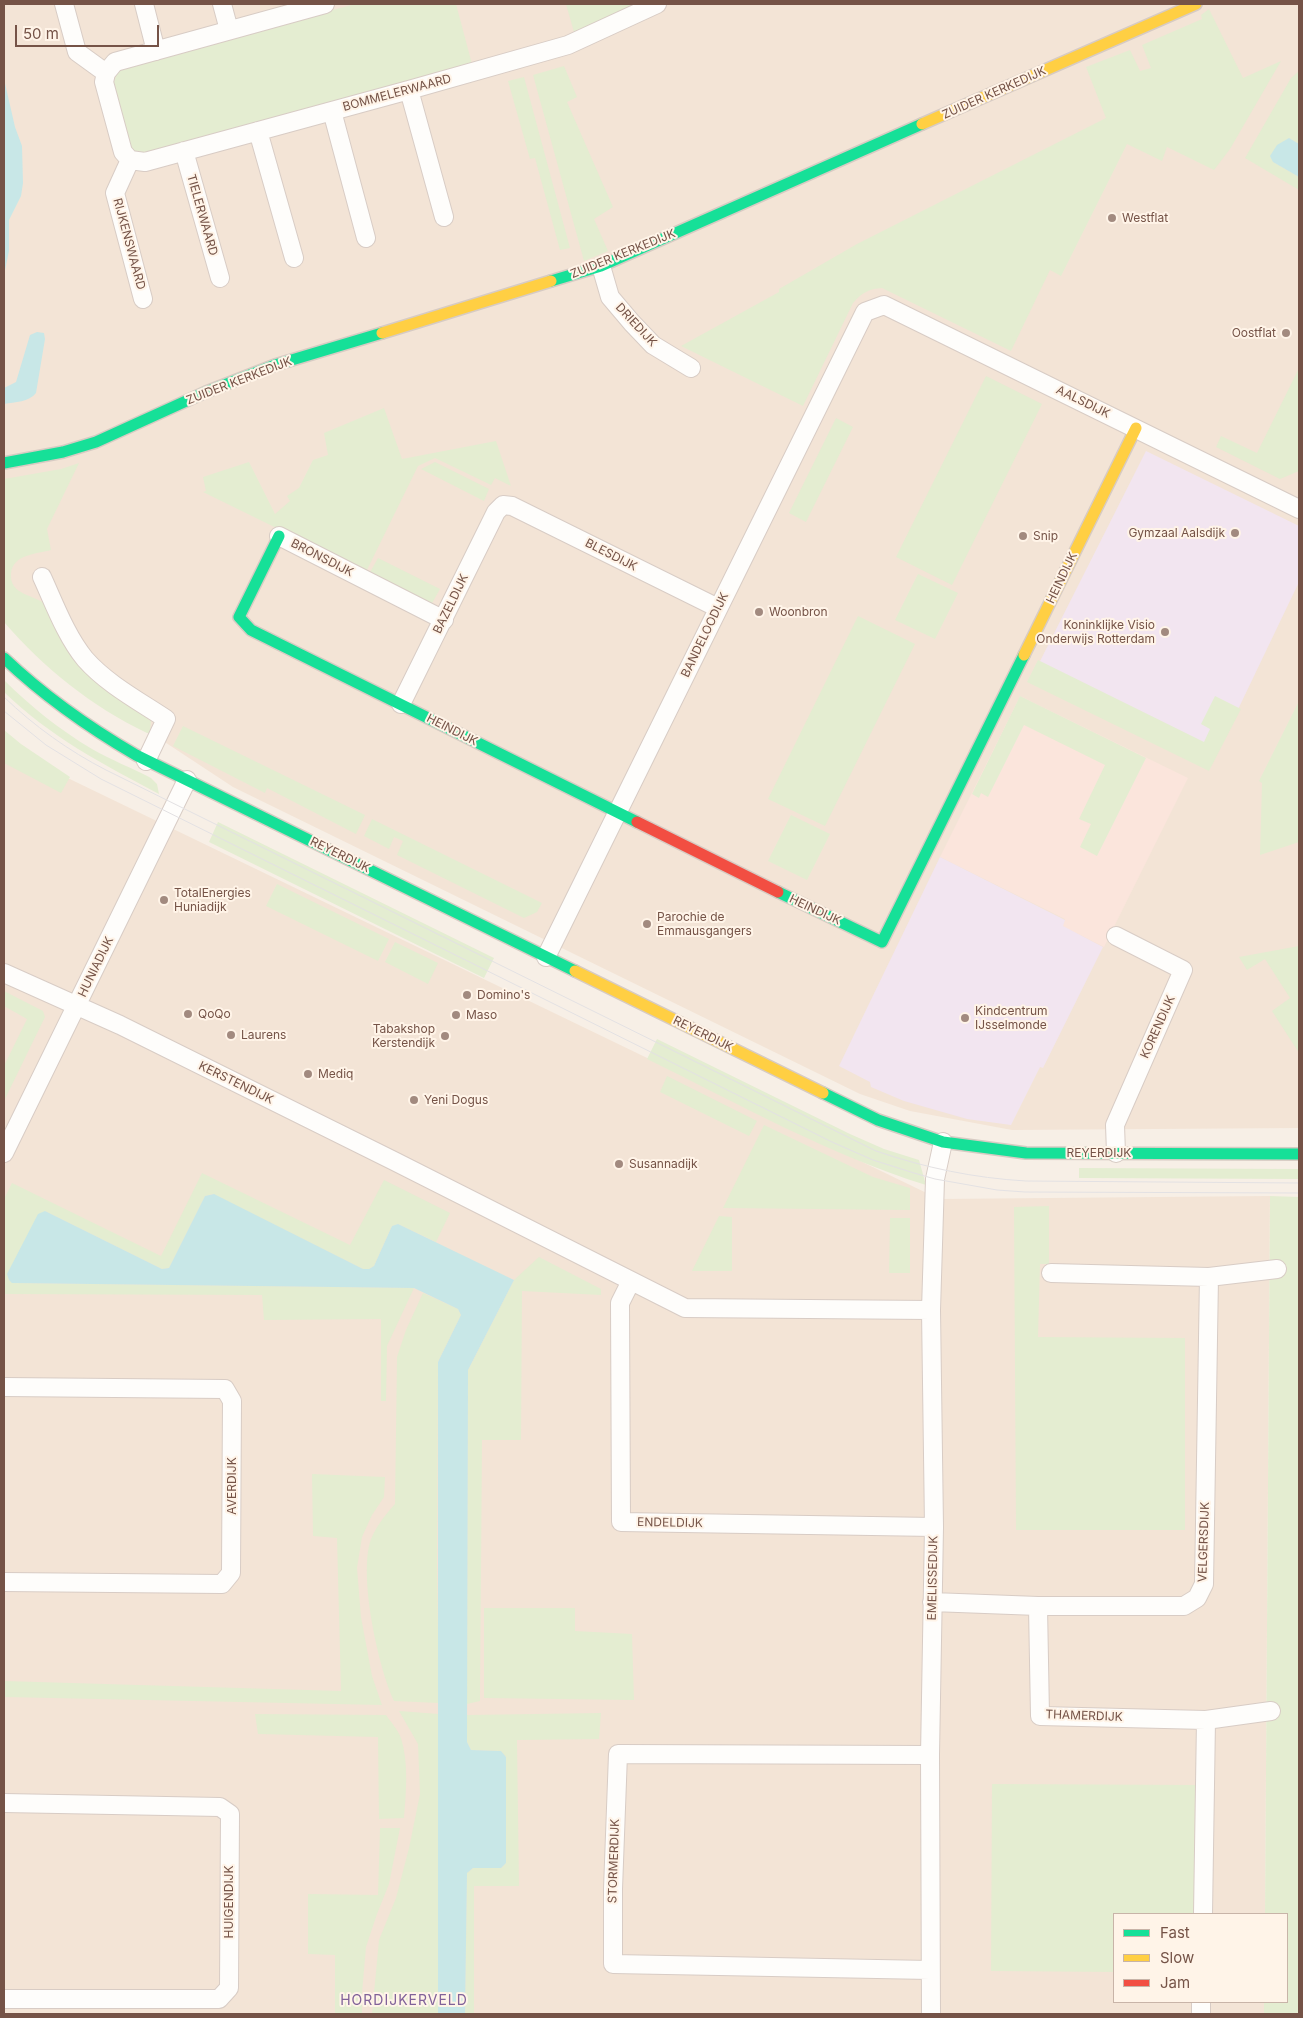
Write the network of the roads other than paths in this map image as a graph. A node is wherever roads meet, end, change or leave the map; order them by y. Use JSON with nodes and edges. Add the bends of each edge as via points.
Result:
{"nodes":[{"id":1,"x":64,"y":4,"type":"edge"},
{"id":2,"x":144,"y":4,"type":"edge"},
{"id":3,"x":222,"y":4,"type":"edge"},
{"id":4,"x":325,"y":4,"type":"edge"},
{"id":5,"x":657,"y":4,"type":"edge"},
{"id":6,"x":1196,"y":4,"type":"edge"},
{"id":7,"x":301,"y":7,"type":"edge"},
{"id":8,"x":229,"y":30,"type":"junction"},
{"id":9,"x":156,"y":51,"type":"junction"},
{"id":10,"x":106,"y":73,"type":"junction"},
{"id":11,"x":409,"y":90,"type":"junction"},
{"id":12,"x":332,"y":112,"type":"junction"},
{"id":13,"x":258,"y":131,"type":"junction"},
{"id":14,"x":184,"y":151,"type":"junction"},
{"id":15,"x":130,"y":160,"type":"junction"},
{"id":16,"x":444,"y":217,"type":"dead end"},
{"id":17,"x":366,"y":238,"type":"dead end"},
{"id":18,"x":294,"y":258,"type":"dead end"},
{"id":19,"x":601,"y":266,"type":"junction"},
{"id":20,"x":220,"y":278,"type":"dead end"},
{"id":21,"x":143,"y":299,"type":"dead end"},
{"id":22,"x":865,"y":312,"type":"joint"},
{"id":23,"x":691,"y":368,"type":"dead end"},
{"id":24,"x":1136,"y":428,"type":"junction"},
{"id":25,"x":4,"y":463,"type":"edge"},
{"id":26,"x":503,"y":505,"type":"joint"},
{"id":27,"x":1299,"y":509,"type":"edge"},
{"id":28,"x":279,"y":536,"type":"joint"},
{"id":29,"x":42,"y":576,"type":"dead end"},
{"id":30,"x":718,"y":608,"type":"junction"},
{"id":31,"x":239,"y":617,"type":"joint"},
{"id":32,"x":444,"y":620,"type":"junction"},
{"id":33,"x":4,"y":658,"type":"edge"},
{"id":34,"x":401,"y":704,"type":"junction"},
{"id":35,"x":146,"y":761,"type":"junction"},
{"id":36,"x":187,"y":780,"type":"junction"},
{"id":37,"x":618,"y":813,"type":"junction"},
{"id":38,"x":1116,"y":936,"type":"dead end"},
{"id":39,"x":546,"y":957,"type":"junction"},
{"id":40,"x":4,"y":972,"type":"edge"},
{"id":41,"x":76,"y":1007,"type":"junction"},
{"id":42,"x":943,"y":1142,"type":"junction"},
{"id":43,"x":1116,"y":1153,"type":"junction"},
{"id":44,"x":4,"y":1154,"type":"edge"},
{"id":45,"x":1299,"y":1154,"type":"edge"},
{"id":46,"x":1277,"y":1269,"type":"dead end"},
{"id":47,"x":1051,"y":1273,"type":"dead end"},
{"id":48,"x":1209,"y":1277,"type":"junction"},
{"id":49,"x":630,"y":1281,"type":"junction"},
{"id":50,"x":931,"y":1310,"type":"junction"},
{"id":51,"x":4,"y":1387,"type":"edge"},
{"id":52,"x":934,"y":1527,"type":"junction"},
{"id":53,"x":4,"y":1582,"type":"edge"},
{"id":54,"x":932,"y":1602,"type":"junction"},
{"id":55,"x":1038,"y":1606,"type":"junction"},
{"id":56,"x":1271,"y":1710,"type":"dead end"},
{"id":57,"x":1206,"y":1720,"type":"junction"},
{"id":58,"x":930,"y":1755,"type":"junction"},
{"id":59,"x":4,"y":1804,"type":"edge"},
{"id":60,"x":1203,"y":1913,"type":"edge"},
{"id":61,"x":930,"y":1970,"type":"junction"},
{"id":62,"x":4,"y":1998,"type":"edge"},
{"id":63,"x":931,"y":2014,"type":"edge"}],
"edges":[{"from":1,"to":10,"type":"street","via":[[77,52]]},
{"from":2,"to":9,"type":"street"},
{"from":3,"to":8,"type":"street"},
{"from":4,"to":7,"type":"street"},
{"from":5,"to":11,"type":"street","name":"BOMMELERWAARD","via":[[568,45]]},
{"from":6,"to":19,"type":"street","name":"ZUIDER KERKEDIJK"},
{"from":7,"to":8,"type":"street"},
{"from":8,"to":9,"type":"street"},
{"from":9,"to":10,"type":"street","via":[[115,62]]},
{"from":10,"to":15,"type":"street","via":[[104,82],[123,152]]},
{"from":11,"to":12,"type":"street","name":"BOMMELERWAARD"},
{"from":11,"to":16,"type":"street"},
{"from":12,"to":13,"type":"street","name":"BOMMELERWAARD"},
{"from":12,"to":17,"type":"street"},
{"from":13,"to":14,"type":"street","name":"BOMMELERWAARD"},
{"from":13,"to":18,"type":"street"},
{"from":14,"to":15,"type":"street","name":"BOMMELERWAARD","via":[[145,162]]},
{"from":14,"to":20,"type":"street","name":"TIELERWAARD"},
{"from":15,"to":21,"type":"street","name":"RIJKENSWAARD","via":[[115,193]]},
{"from":19,"to":23,"type":"street","name":"DRIEDIJK","via":[[610,297],[632,324],[654,345]]},
{"from":19,"to":25,"type":"street","name":"ZUIDER KERKEDIJK","via":[[276,365],[206,392],[96,442]]},
{"from":22,"to":24,"type":"street","name":"AALSDIJK","via":[[884,304]]},
{"from":22,"to":30,"type":"street","name":"BANDELOODIJK"},
{"from":24,"to":27,"type":"street","name":"AALSDIJK"},
{"from":24,"to":37,"type":"street","name":"HEINDIJK","via":[[882,942]]},
{"from":26,"to":30,"type":"street","name":"BLESDIJK","via":[[512,506]]},
{"from":26,"to":32,"type":"street","name":"BAZELDIJK","via":[[496,512]]},
{"from":28,"to":31,"type":"street","name":"BRONSDIJK"},
{"from":28,"to":32,"type":"street","name":"BRONSDIJK"},
{"from":29,"to":35,"type":"street","via":[[68,632],[85,658],[111,682],[166,719]]},
{"from":30,"to":37,"type":"street","name":"BANDELOODIJK"},
{"from":31,"to":34,"type":"street","name":"HEINDIJK","via":[[251,630]]},
{"from":32,"to":34,"type":"street","name":"BAZELDIJK"},
{"from":33,"to":35,"type":"street","name":"REYERDIJK","via":[[32,686],[83,724]]},
{"from":34,"to":37,"type":"street","name":"HEINDIJK"},
{"from":35,"to":36,"type":"street","name":"REYERDIJK"},
{"from":36,"to":39,"type":"street","name":"REYERDIJK"},
{"from":36,"to":41,"type":"street","name":"HUNIADIJK"},
{"from":37,"to":39,"type":"street","name":"BANDELOODIJK"},
{"from":38,"to":43,"type":"street","name":"KORENDIJK","via":[[1183,970],[1115,1125]]},
{"from":39,"to":42,"type":"street","name":"REYERDIJK","via":[[878,1120]]},
{"from":40,"to":41,"type":"street","name":"KERSTENDIJK"},
{"from":41,"to":44,"type":"street","name":"HUNIADIJK"},
{"from":41,"to":49,"type":"street","name":"KERSTENDIJK","via":[[120,1025]]},
{"from":42,"to":43,"type":"street","name":"REYERDIJK","via":[[1026,1153]]},
{"from":42,"to":50,"type":"street","name":"EMELISSEDIJK","via":[[935,1179]]},
{"from":43,"to":45,"type":"street","name":"REYERDIJK"},
{"from":46,"to":48,"type":"street"},
{"from":47,"to":48,"type":"street"},
{"from":48,"to":55,"type":"street","name":"VELGERSDIJK","via":[[1204,1584],[1197,1598],[1184,1606]]},
{"from":49,"to":50,"type":"street","via":[[685,1308]]},
{"from":49,"to":52,"type":"street","name":"ENDELDIJK","via":[[620,1303],[621,1522]]},
{"from":50,"to":52,"type":"street","name":"EMELISSEDIJK"},
{"from":51,"to":53,"type":"street","name":"AVERDIJK","via":[[225,1389],[232,1401],[231,1573],[222,1584]]},
{"from":52,"to":54,"type":"street","name":"EMELISSEDIJK"},
{"from":54,"to":55,"type":"street","name":"VELGERSDIJK"},
{"from":54,"to":58,"type":"street","name":"EMELISSEDIJK"},
{"from":55,"to":57,"type":"street","name":"THAMERDIJK","via":[[1040,1716]]},
{"from":56,"to":57,"type":"street","name":"THAMERDIJK"},
{"from":57,"to":60,"type":"street"},
{"from":58,"to":61,"type":"street","name":"EMELISSEDIJK"},
{"from":58,"to":61,"type":"street","name":"STORMERDIJK","via":[[618,1754],[613,1889],[613,1964]]},
{"from":59,"to":62,"type":"street","name":"HUIGENDIJK","via":[[220,1807],[230,1814],[229,1988],[219,1999]]},
{"from":61,"to":63,"type":"street","name":"EMELISSEDIJK"}]}
